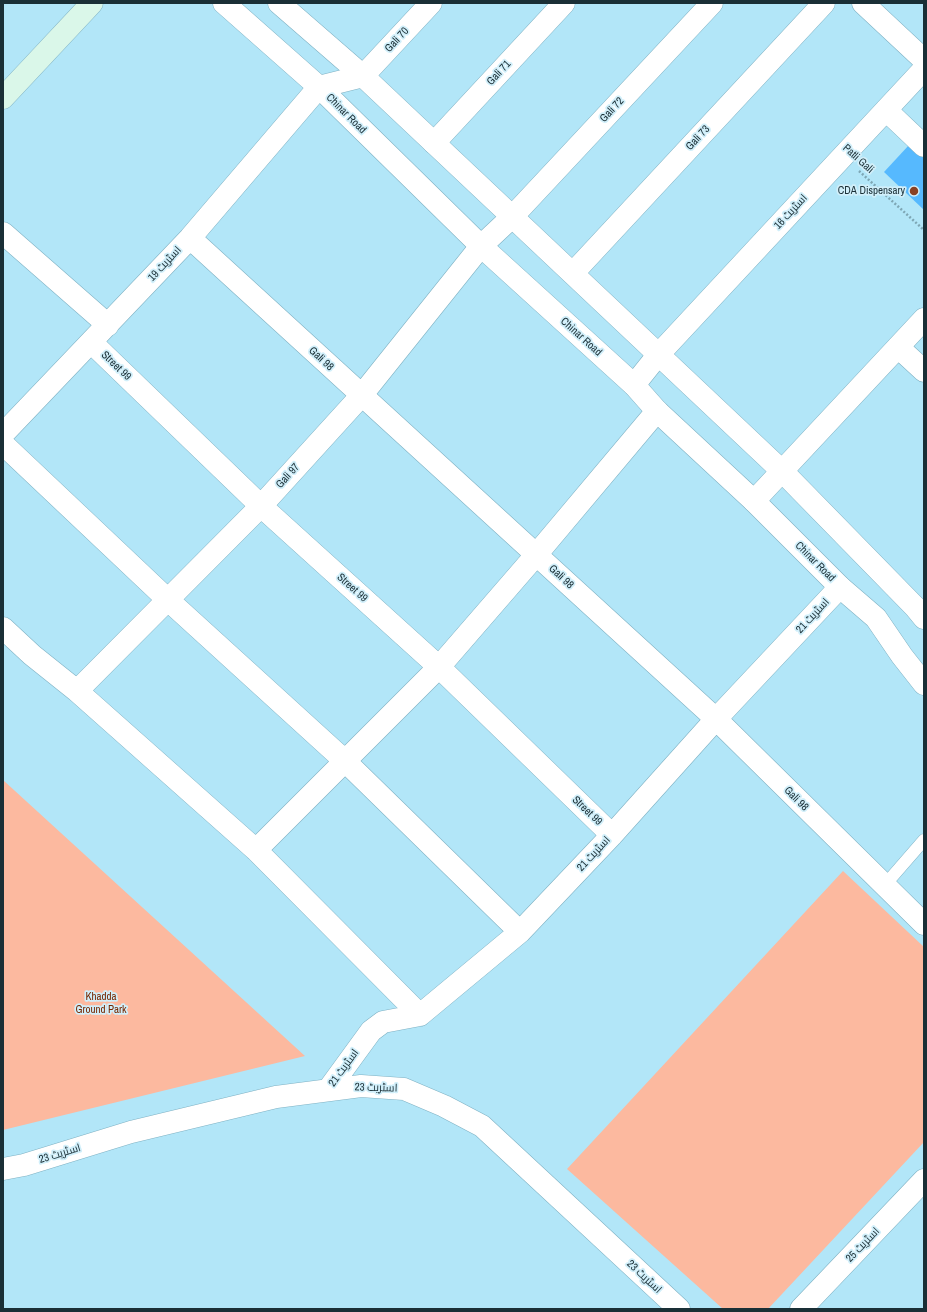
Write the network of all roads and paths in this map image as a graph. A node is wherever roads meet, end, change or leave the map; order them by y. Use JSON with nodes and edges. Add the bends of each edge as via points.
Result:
{"nodes":[{"id":1,"x":92,"y":3,"type":"edge"},
{"id":2,"x":224,"y":3,"type":"edge"},
{"id":3,"x":431,"y":3,"type":"edge"},
{"id":4,"x":564,"y":3,"type":"edge"},
{"id":5,"x":712,"y":3,"type":"edge"},
{"id":6,"x":824,"y":3,"type":"edge"},
{"id":7,"x":863,"y":3,"type":"edge"},
{"id":8,"x":286,"y":5,"type":"edge"},
{"id":9,"x":924,"y":60,"type":"edge"},
{"id":10,"x":924,"y":69,"type":"edge"},
{"id":11,"x":363,"y":76,"type":"junction"},
{"id":12,"x":319,"y":87,"type":"junction"},
{"id":13,"x":3,"y":98,"type":"edge"},
{"id":14,"x":886,"y":110,"type":"junction"},
{"id":15,"x":434,"y":142,"type":"junction"},
{"id":16,"x":924,"y":146,"type":"edge"},
{"id":17,"x":857,"y":169,"type":"dead end"},
{"id":18,"x":512,"y":217,"type":"junction"},
{"id":19,"x":924,"y":230,"type":"edge"},
{"id":20,"x":3,"y":233,"type":"edge"},
{"id":21,"x":190,"y":238,"type":"junction"},
{"id":22,"x":481,"y":246,"type":"junction"},
{"id":23,"x":573,"y":273,"type":"junction"},
{"id":24,"x":924,"y":319,"type":"edge"},
{"id":25,"x":108,"y":325,"type":"junction"},
{"id":26,"x":91,"y":342,"type":"junction"},
{"id":27,"x":898,"y":347,"type":"junction"},
{"id":28,"x":658,"y":355,"type":"junction"},
{"id":29,"x":924,"y":371,"type":"edge"},
{"id":30,"x":634,"y":385,"type":"junction"},
{"id":31,"x":361,"y":396,"type":"junction"},
{"id":32,"x":657,"y":410,"type":"junction"},
{"id":33,"x":3,"y":434,"type":"edge"},
{"id":34,"x":3,"y":444,"type":"edge"},
{"id":35,"x":782,"y":471,"type":"junction"},
{"id":36,"x":754,"y":501,"type":"junction"},
{"id":37,"x":261,"y":506,"type":"junction"},
{"id":38,"x":536,"y":555,"type":"junction"},
{"id":39,"x":840,"y":587,"type":"junction"},
{"id":40,"x":167,"y":599,"type":"junction"},
{"id":41,"x":924,"y":618,"type":"edge"},
{"id":42,"x":3,"y":628,"type":"edge"},
{"id":43,"x":439,"y":667,"type":"junction"},
{"id":44,"x":924,"y":684,"type":"edge"},
{"id":45,"x":77,"y":691,"type":"junction"},
{"id":46,"x":716,"y":719,"type":"junction"},
{"id":47,"x":345,"y":761,"type":"junction"},
{"id":48,"x":612,"y":835,"type":"junction"},
{"id":49,"x":924,"y":840,"type":"edge"},
{"id":50,"x":256,"y":850,"type":"junction"},
{"id":51,"x":884,"y":886,"type":"junction"},
{"id":52,"x":924,"y":924,"type":"edge"},
{"id":53,"x":520,"y":932,"type":"junction"},
{"id":54,"x":420,"y":1015,"type":"junction"},
{"id":55,"x":328,"y":1090,"type":"junction"},
{"id":56,"x":3,"y":1169,"type":"edge"},
{"id":57,"x":924,"y":1180,"type":"edge"},
{"id":58,"x":679,"y":1309,"type":"edge"},
{"id":59,"x":801,"y":1309,"type":"edge"}],
"edges":[{"from":1,"to":13,"type":"main road"},
{"from":2,"to":12,"type":"street","name":"Chinar Road"},
{"from":3,"to":11,"type":"street","name":"Gali 70"},
{"from":4,"to":15,"type":"street","name":"Gali 71"},
{"from":5,"to":18,"type":"street","name":"Gali 72"},
{"from":6,"to":23,"type":"street","name":"Gali 73"},
{"from":7,"to":9,"type":"street"},
{"from":8,"to":11,"type":"street"},
{"from":10,"to":14,"type":"street","name":"اسٹریٹ 16"},
{"from":11,"to":12,"type":"street"},
{"from":11,"to":15,"type":"street"},
{"from":12,"to":21,"type":"street","name":"اسٹریٹ 19"},
{"from":12,"to":22,"type":"street","name":"Chinar Road"},
{"from":14,"to":16,"type":"street"},
{"from":14,"to":28,"type":"street","name":"اسٹریٹ 16"},
{"from":15,"to":18,"type":"street"},
{"from":17,"to":19,"type":"path","name":"Patli Gali"},
{"from":18,"to":22,"type":"street","name":"Gali 72"},
{"from":18,"to":23,"type":"street"},
{"from":20,"to":25,"type":"street"},
{"from":21,"to":25,"type":"street","name":"اسٹریٹ 19"},
{"from":21,"to":31,"type":"street","name":"Gali 98"},
{"from":22,"to":30,"type":"street","name":"Chinar Road"},
{"from":22,"to":31,"type":"street","name":"Gali 97"},
{"from":23,"to":28,"type":"street"},
{"from":24,"to":27,"type":"street"},
{"from":25,"to":26,"type":"street","name":"اسٹریٹ 19"},
{"from":26,"to":33,"type":"street","name":"اسٹریٹ 19"},
{"from":26,"to":37,"type":"street","name":"Street 99"},
{"from":27,"to":29,"type":"street"},
{"from":27,"to":35,"type":"street"},
{"from":28,"to":30,"type":"street","name":"اسٹریٹ 16"},
{"from":28,"to":35,"type":"street"},
{"from":30,"to":32,"type":"street","name":"Chinar Road"},
{"from":31,"to":37,"type":"street","name":"Gali 97"},
{"from":31,"to":38,"type":"street","name":"Gali 98"},
{"from":32,"to":36,"type":"street","name":"Chinar Road"},
{"from":32,"to":38,"type":"street"},
{"from":34,"to":40,"type":"street"},
{"from":35,"to":36,"type":"street"},
{"from":35,"to":41,"type":"street"},
{"from":36,"to":39,"type":"street","name":"Chinar Road"},
{"from":37,"to":40,"type":"street","name":"Gali 97"},
{"from":37,"to":43,"type":"street","name":"Street 99"},
{"from":38,"to":43,"type":"street"},
{"from":38,"to":46,"type":"street","name":"Gali 98"},
{"from":39,"to":44,"type":"street","name":"Chinar Road","via":[[876,618]]},
{"from":39,"to":46,"type":"street","name":"اسٹریٹ 21"},
{"from":40,"to":45,"type":"street","name":"Gali 97"},
{"from":40,"to":47,"type":"street"},
{"from":42,"to":45,"type":"street"},
{"from":43,"to":47,"type":"street"},
{"from":43,"to":48,"type":"street","name":"Street 99"},
{"from":45,"to":50,"type":"street"},
{"from":46,"to":48,"type":"street","name":"اسٹریٹ 21"},
{"from":46,"to":51,"type":"street","name":"Gali 98"},
{"from":47,"to":50,"type":"street"},
{"from":47,"to":53,"type":"street"},
{"from":48,"to":53,"type":"street","name":"اسٹریٹ 21"},
{"from":49,"to":51,"type":"lane"},
{"from":50,"to":54,"type":"street"},
{"from":51,"to":52,"type":"street","name":"Gali 98"},
{"from":53,"to":54,"type":"street","name":"اسٹریٹ 21"},
{"from":54,"to":55,"type":"street","name":"اسٹریٹ 21","via":[[383,1022],[371,1031]]},
{"from":55,"to":56,"type":"street","name":"اسٹریٹ 23","via":[[276,1097],[131,1132]]},
{"from":55,"to":58,"type":"street","name":"اسٹریٹ 23","via":[[361,1086],[404,1089],[482,1126]]},
{"from":57,"to":59,"type":"street","name":"اسٹریٹ 25"}]}
